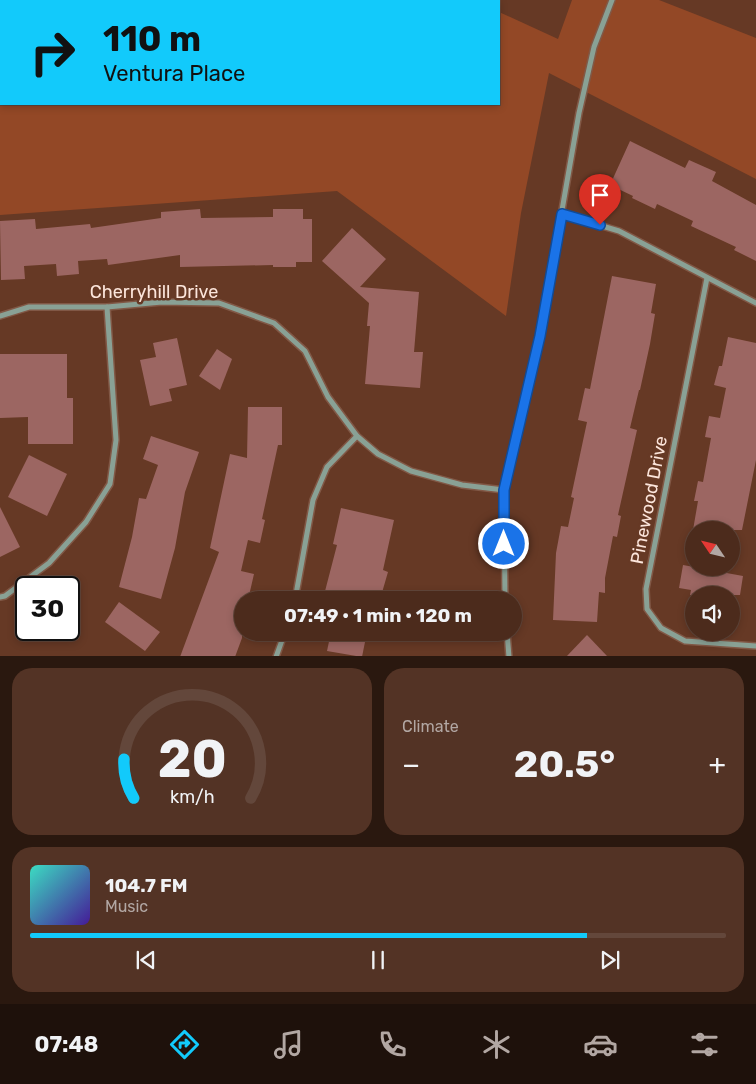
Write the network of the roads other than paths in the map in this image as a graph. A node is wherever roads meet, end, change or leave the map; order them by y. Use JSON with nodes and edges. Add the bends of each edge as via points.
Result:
{"nodes":[{"id":1,"x":612,"y":0,"type":"edge"},
{"id":2,"x":562,"y":214,"type":"junction"},
{"id":3,"x":707,"y":278,"type":"junction"},
{"id":4,"x":756,"y":303,"type":"edge"},
{"id":5,"x":107,"y":307,"type":"junction"},
{"id":6,"x":0,"y":316,"type":"edge"},
{"id":7,"x":357,"y":436,"type":"junction"},
{"id":8,"x":504,"y":490,"type":"junction"},
{"id":9,"x":297,"y":591,"type":"edge"},
{"id":10,"x":505,"y":591,"type":"edge"},
{"id":11,"x":0,"y":597,"type":"edge"},
{"id":12,"x":282,"y":641,"type":"edge"},
{"id":13,"x":508,"y":641,"type":"edge"},
{"id":14,"x":756,"y":646,"type":"edge"},
{"id":15,"x":276,"y":656,"type":"edge"},
{"id":16,"x":509,"y":656,"type":"edge"}],
"edges":[{"from":1,"to":2,"type":"street","via":[[594,47]]},
{"from":2,"to":3,"type":"street","via":[[619,231]]},
{"from":2,"to":8,"type":"street","via":[[540,336]]},
{"from":3,"to":4,"type":"street"},
{"from":3,"to":14,"type":"street","name":"Pinewood Drive","via":[[646,590],[647,609],[661,628],[685,641]]},
{"from":5,"to":6,"type":"street","name":"Cherryhill Drive","via":[[29,307]]},
{"from":5,"to":7,"type":"street","name":"Cherryhill Drive","via":[[162,302],[218,303],[274,323],[305,351],[328,397]]},
{"from":5,"to":11,"type":"street","via":[[116,440],[110,484],[86,522],[49,563]]},
{"from":7,"to":8,"type":"street","name":"Cherryhill Drive","via":[[378,454],[412,471],[462,485]]},
{"from":7,"to":9,"type":"street","via":[[327,467],[313,500]]},
{"from":8,"to":10,"type":"street"},
{"from":12,"to":15,"type":"street"},
{"from":13,"to":16,"type":"street"}]}
